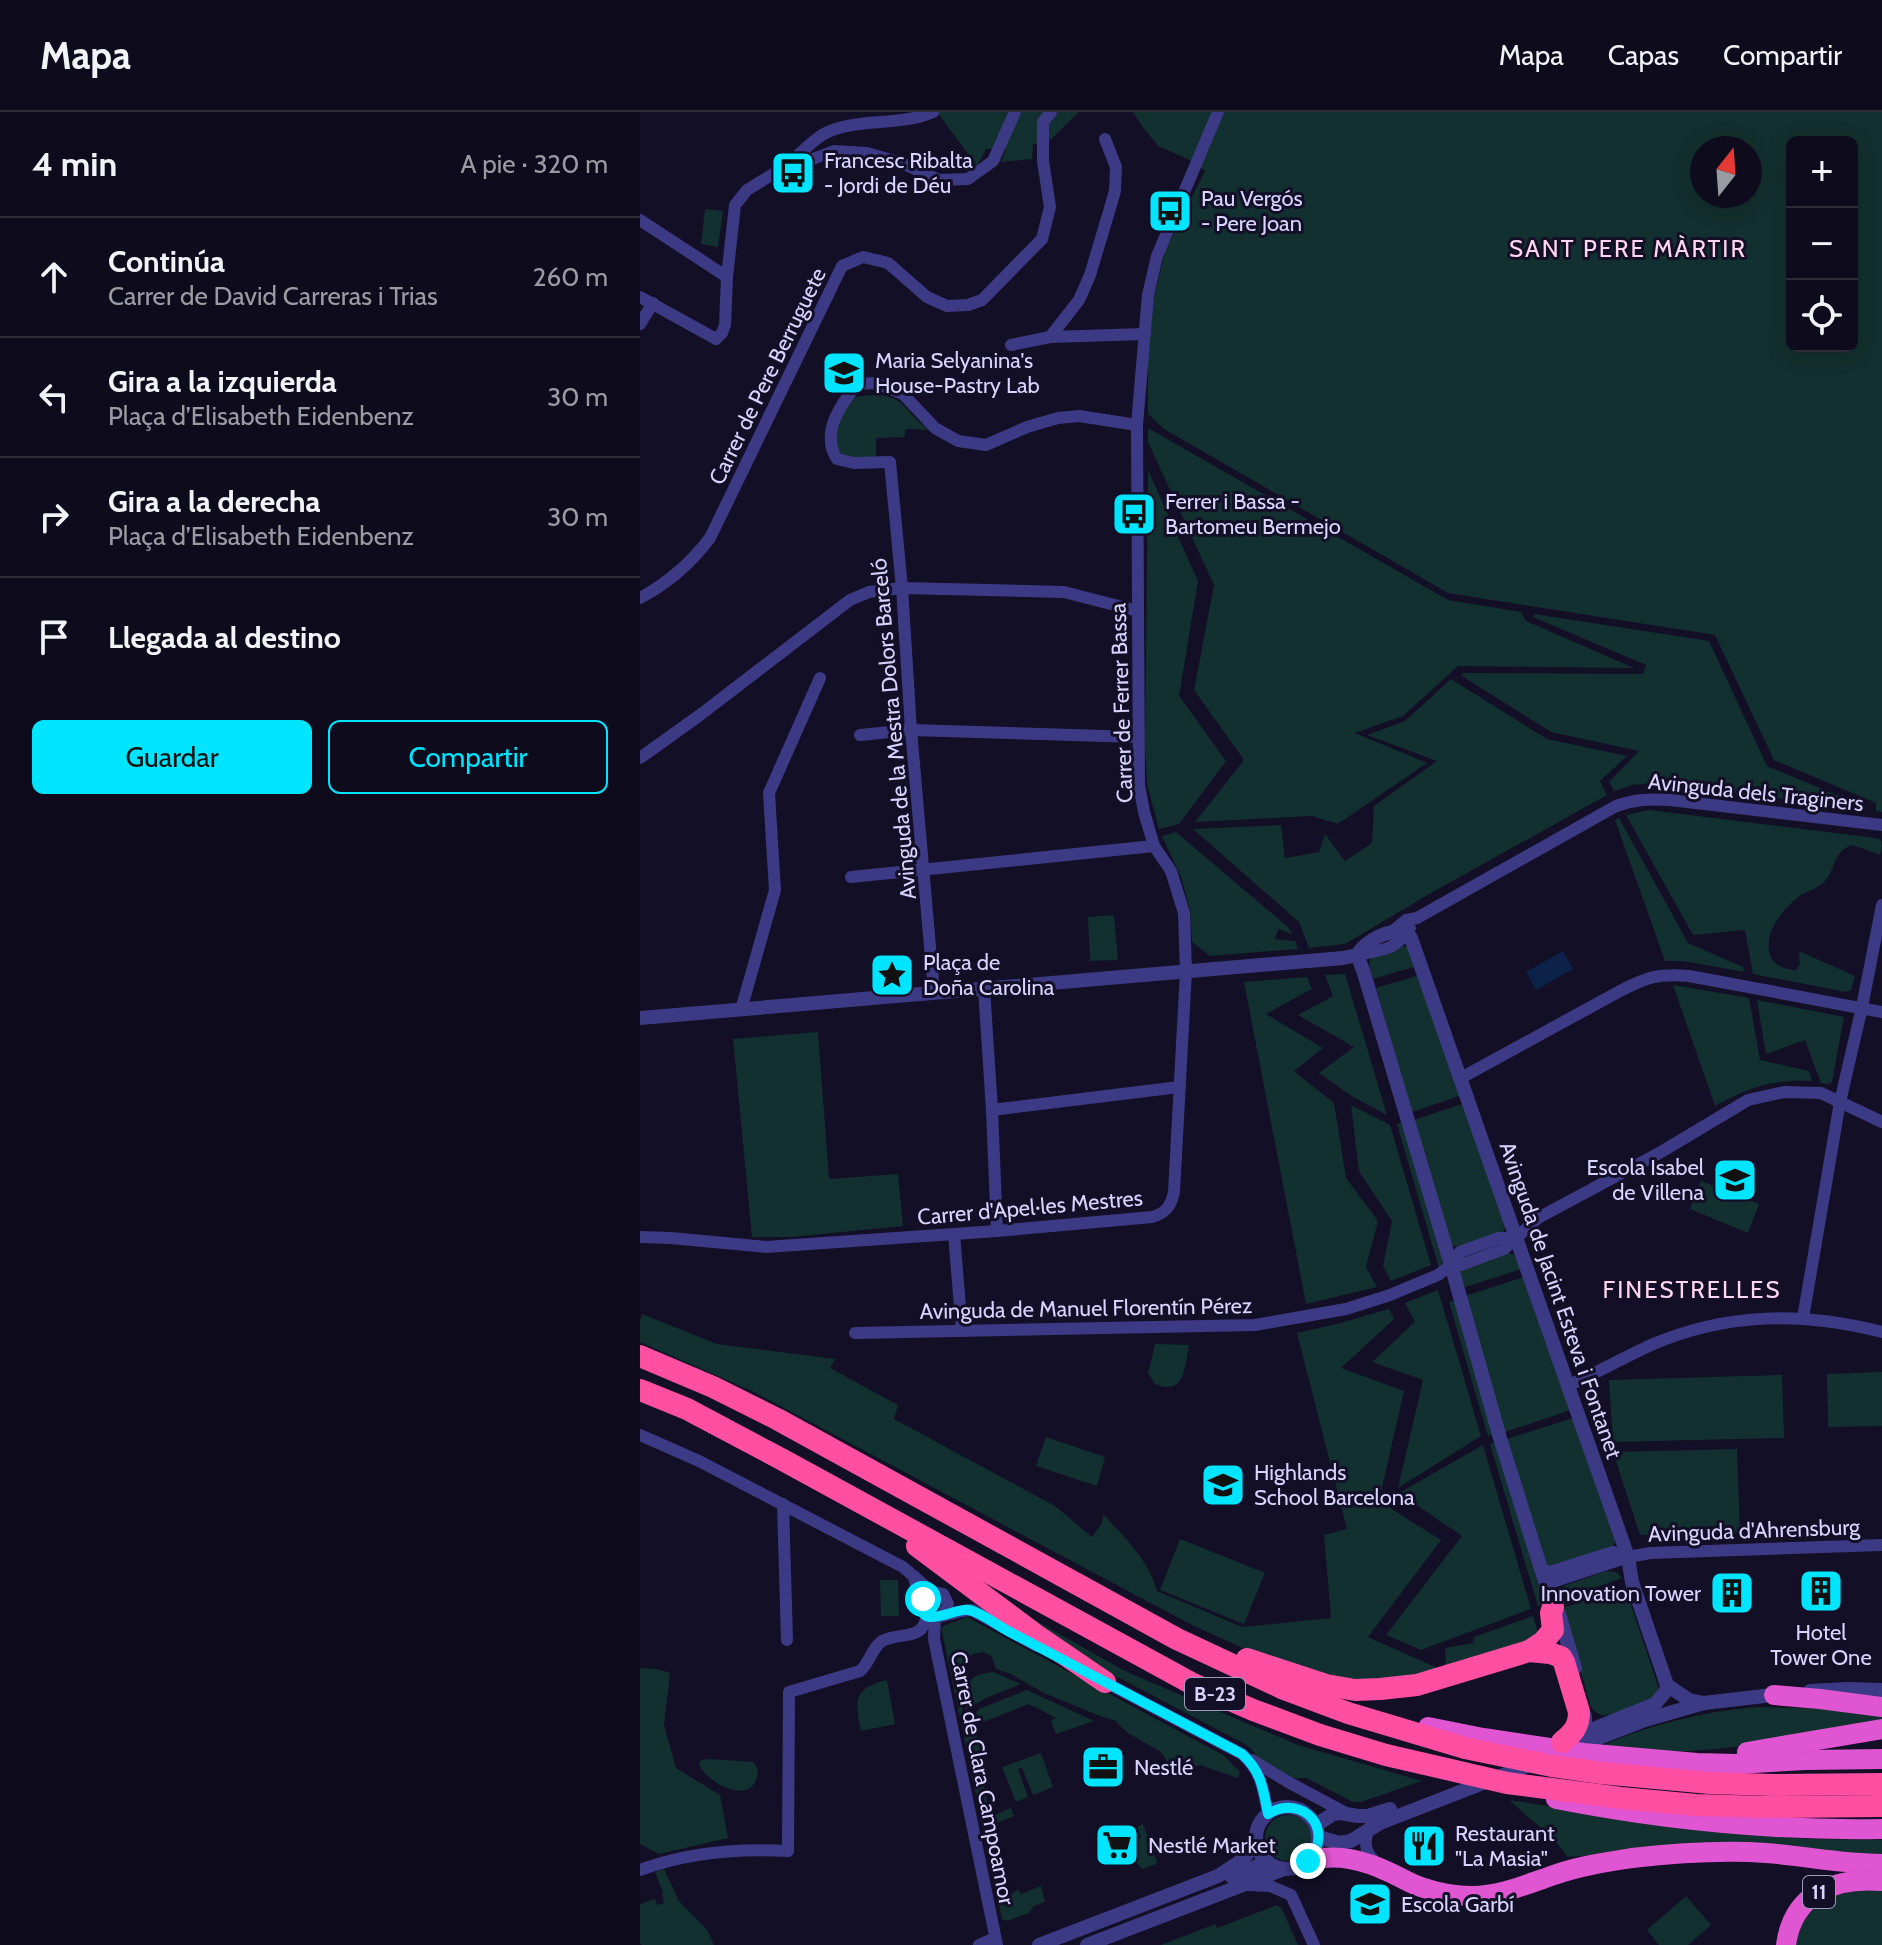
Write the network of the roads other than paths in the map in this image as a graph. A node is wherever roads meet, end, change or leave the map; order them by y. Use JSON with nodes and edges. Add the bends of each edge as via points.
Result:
{"nodes":[{"id":1,"x":933,"y":112,"type":"edge"},
{"id":2,"x":1015,"y":112,"type":"edge"},
{"id":3,"x":1051,"y":112,"type":"edge"},
{"id":4,"x":1218,"y":112,"type":"edge"},
{"id":5,"x":1105,"y":139,"type":"dead end"},
{"id":6,"x":786,"y":166,"type":"junction"},
{"id":7,"x":640,"y":220,"type":"edge"},
{"id":8,"x":727,"y":277,"type":"junction"},
{"id":9,"x":640,"y":297,"type":"edge"},
{"id":10,"x":653,"y":303,"type":"junction"},
{"id":11,"x":640,"y":324,"type":"edge"},
{"id":12,"x":1145,"y":334,"type":"junction"},
{"id":13,"x":1050,"y":337,"type":"junction"},
{"id":14,"x":1011,"y":345,"type":"dead end"},
{"id":15,"x":1137,"y":425,"type":"junction"},
{"id":16,"x":902,"y":588,"type":"junction"},
{"id":17,"x":640,"y":598,"type":"edge"},
{"id":18,"x":1138,"y":611,"type":"junction"},
{"id":19,"x":820,"y":678,"type":"dead end"},
{"id":20,"x":911,"y":730,"type":"junction"},
{"id":21,"x":860,"y":735,"type":"dead end"},
{"id":22,"x":1137,"y":737,"type":"junction"},
{"id":23,"x":640,"y":758,"type":"edge"},
{"id":24,"x":1882,"y":825,"type":"edge"},
{"id":25,"x":1154,"y":846,"type":"junction"},
{"id":26,"x":925,"y":870,"type":"junction"},
{"id":27,"x":851,"y":877,"type":"dead end"},
{"id":28,"x":1882,"y":905,"type":"edge"},
{"id":29,"x":1401,"y":932,"type":"junction"},
{"id":30,"x":1357,"y":955,"type":"junction"},
{"id":31,"x":1186,"y":971,"type":"junction"},
{"id":32,"x":984,"y":988,"type":"junction"},
{"id":33,"x":934,"y":992,"type":"junction"},
{"id":34,"x":1862,"y":1007,"type":"junction"},
{"id":35,"x":741,"y":1010,"type":"junction"},
{"id":36,"x":1882,"y":1012,"type":"edge"},
{"id":37,"x":640,"y":1018,"type":"edge"},
{"id":38,"x":1459,"y":1079,"type":"junction"},
{"id":39,"x":1179,"y":1087,"type":"junction"},
{"id":40,"x":1840,"y":1102,"type":"junction"},
{"id":41,"x":992,"y":1110,"type":"junction"},
{"id":42,"x":1882,"y":1122,"type":"edge"},
{"id":43,"x":997,"y":1231,"type":"junction"},
{"id":44,"x":954,"y":1234,"type":"junction"},
{"id":45,"x":640,"y":1237,"type":"edge"},
{"id":46,"x":1517,"y":1238,"type":"junction"},
{"id":47,"x":1451,"y":1265,"type":"junction"},
{"id":48,"x":1803,"y":1318,"type":"junction"},
{"id":49,"x":962,"y":1331,"type":"junction"},
{"id":50,"x":1882,"y":1332,"type":"edge"},
{"id":51,"x":855,"y":1333,"type":"dead end"},
{"id":52,"x":640,"y":1356,"type":"edge"},
{"id":53,"x":1567,"y":1386,"type":"junction"},
{"id":54,"x":640,"y":1390,"type":"edge"},
{"id":55,"x":640,"y":1435,"type":"edge"},
{"id":56,"x":862,"y":1503,"type":"junction"},
{"id":57,"x":783,"y":1504,"type":"junction"},
{"id":58,"x":1620,"y":1535,"type":"junction"},
{"id":59,"x":1882,"y":1545,"type":"edge"},
{"id":60,"x":1613,"y":1552,"type":"junction"},
{"id":61,"x":1628,"y":1557,"type":"junction"},
{"id":62,"x":1540,"y":1569,"type":"junction"},
{"id":63,"x":914,"y":1576,"type":"junction"},
{"id":64,"x":1546,"y":1584,"type":"junction"},
{"id":65,"x":932,"y":1592,"type":"junction"},
{"id":66,"x":1553,"y":1607,"type":"junction"},
{"id":67,"x":1123,"y":1609,"type":"junction"},
{"id":68,"x":932,"y":1613,"type":"junction"},
{"id":69,"x":787,"y":1640,"type":"dead end"},
{"id":70,"x":1529,"y":1651,"type":"junction"},
{"id":71,"x":1230,"y":1665,"type":"junction"},
{"id":72,"x":1105,"y":1682,"type":"junction"},
{"id":73,"x":1667,"y":1685,"type":"junction"},
{"id":74,"x":1882,"y":1690,"type":"edge"},
{"id":75,"x":1774,"y":1695,"type":"junction"},
{"id":76,"x":1704,"y":1703,"type":"junction"},
{"id":77,"x":1585,"y":1705,"type":"junction"},
{"id":78,"x":1882,"y":1707,"type":"edge"},
{"id":79,"x":1608,"y":1722,"type":"junction"},
{"id":80,"x":1428,"y":1727,"type":"joint"},
{"id":81,"x":1882,"y":1729,"type":"edge"},
{"id":82,"x":1474,"y":1743,"type":"junction"},
{"id":83,"x":1578,"y":1743,"type":"junction"},
{"id":84,"x":1242,"y":1754,"type":"junction"},
{"id":85,"x":1639,"y":1758,"type":"junction"},
{"id":86,"x":1882,"y":1759,"type":"edge"},
{"id":87,"x":1882,"y":1784,"type":"edge"},
{"id":88,"x":1504,"y":1785,"type":"junction"},
{"id":89,"x":1882,"y":1806,"type":"edge"},
{"id":90,"x":1344,"y":1812,"type":"junction"},
{"id":91,"x":1268,"y":1814,"type":"junction"},
{"id":92,"x":1369,"y":1828,"type":"junction"},
{"id":93,"x":1882,"y":1829,"type":"edge"},
{"id":94,"x":1317,"y":1831,"type":"junction"},
{"id":95,"x":1256,"y":1839,"type":"junction"},
{"id":96,"x":1669,"y":1855,"type":"junction"},
{"id":97,"x":1308,"y":1861,"type":"junction"},
{"id":98,"x":1268,"y":1862,"type":"junction"},
{"id":99,"x":1882,"y":1864,"type":"edge"},
{"id":100,"x":1284,"y":1869,"type":"junction"},
{"id":101,"x":640,"y":1870,"type":"edge"},
{"id":102,"x":1387,"y":1871,"type":"junction"},
{"id":103,"x":1218,"y":1876,"type":"junction"},
{"id":104,"x":1882,"y":1880,"type":"edge"},
{"id":105,"x":1241,"y":1885,"type":"junction"},
{"id":106,"x":1291,"y":1895,"type":"junction"},
{"id":107,"x":996,"y":1942,"type":"edge"},
{"id":108,"x":979,"y":1945,"type":"edge"},
{"id":109,"x":1039,"y":1945,"type":"edge"},
{"id":110,"x":1087,"y":1945,"type":"edge"},
{"id":111,"x":1314,"y":1945,"type":"edge"},
{"id":112,"x":1786,"y":1945,"type":"edge"}],
"edges":[{"from":1,"to":6,"type":"street","via":[[823,135]]},
{"from":2,"to":6,"type":"street","via":[[993,161],[968,179],[939,180],[867,153],[834,151]]},
{"from":3,"to":17,"type":"street","name":"Carrer de Pere Berruguete","via":[[1043,122],[1050,207],[1042,239],[982,300],[968,305],[947,306],[927,297],[888,263],[863,257],[842,266],[710,538],[689,563]]},
{"from":4,"to":12,"type":"street","name":"Carrer de Ferrer Bassa","via":[[1157,256]]},
{"from":5,"to":13,"type":"street","via":[[1116,167],[1115,191],[1079,300]]},
{"from":6,"to":8,"type":"street","via":[[747,190],[735,205]]},
{"from":7,"to":8,"type":"street"},
{"from":8,"to":10,"type":"street","via":[[725,325],[716,339]]},
{"from":9,"to":10,"type":"street"},
{"from":10,"to":11,"type":"street"},
{"from":12,"to":13,"type":"street"},
{"from":12,"to":15,"type":"street","name":"Carrer de Ferrer Bassa"},
{"from":13,"to":14,"type":"street"},
{"from":15,"to":16,"type":"street","name":"Avinguda de la Mestra Dolors Barceló","via":[[1079,416],[1027,427],[986,445],[958,441],[935,428],[903,394],[875,383],[857,384],[833,421],[831,443],[837,459],[890,462]]},
{"from":15,"to":18,"type":"street","name":"Carrer de Ferrer Bassa"},
{"from":16,"to":18,"type":"street","via":[[1064,592]]},
{"from":16,"to":20,"type":"street","name":"Avinguda de la Mestra Dolors Barceló"},
{"from":16,"to":23,"type":"street","via":[[850,600]]},
{"from":18,"to":22,"type":"street","name":"Carrer de Ferrer Bassa"},
{"from":19,"to":35,"type":"street","via":[[769,793],[775,890]]},
{"from":20,"to":21,"type":"street"},
{"from":20,"to":22,"type":"street"},
{"from":20,"to":26,"type":"street","name":"Avinguda de la Mestra Dolors Barceló"},
{"from":22,"to":25,"type":"street","name":"Carrer de Ferrer Bassa","via":[[1139,785]]},
{"from":24,"to":29,"type":"street","name":"Avinguda dels Traginers","via":[[1632,800],[1417,918]]},
{"from":25,"to":26,"type":"street"},
{"from":25,"to":31,"type":"street","name":"Carrer de Ferrer Bassa","via":[[1171,871],[1184,913]]},
{"from":26,"to":27,"type":"street"},
{"from":26,"to":33,"type":"street","name":"Avinguda de la Mestra Dolors Barceló"},
{"from":28,"to":34,"type":"street"},
{"from":29,"to":30,"type":"street","via":[[1364,945]]},
{"from":29,"to":38,"type":"street","name":"Avinguda de Jacint Esteva i Fontanet","via":[[1411,938]]},
{"from":30,"to":31,"type":"street"},
{"from":30,"to":47,"type":"street"},
{"from":31,"to":32,"type":"street"},
{"from":31,"to":39,"type":"street","name":"Carrer d'Apel·les Mestres"},
{"from":32,"to":33,"type":"street"},
{"from":32,"to":41,"type":"street"},
{"from":33,"to":35,"type":"street"},
{"from":34,"to":36,"type":"street"},
{"from":34,"to":38,"type":"street","via":[[1659,975]]},
{"from":34,"to":40,"type":"street"},
{"from":35,"to":37,"type":"street"},
{"from":38,"to":46,"type":"street","name":"Avinguda de Jacint Esteva i Fontanet"},
{"from":39,"to":41,"type":"street"},
{"from":39,"to":43,"type":"street","name":"Carrer d'Apel·les Mestres","via":[[1174,1192],[1172,1205],[1161,1214]]},
{"from":40,"to":42,"type":"street"},
{"from":40,"to":46,"type":"street","via":[[1821,1093],[1787,1092],[1748,1100],[1538,1218]]},
{"from":40,"to":48,"type":"street"},
{"from":41,"to":43,"type":"street"},
{"from":43,"to":44,"type":"street","name":"Carrer d'Apel·les Mestres"},
{"from":44,"to":45,"type":"street","name":"Carrer d'Apel·les Mestres","via":[[766,1247]]},
{"from":44,"to":49,"type":"street"},
{"from":46,"to":47,"type":"street","name":"Avinguda de Manuel Florentín Pérez","via":[[1467,1249]]},
{"from":46,"to":53,"type":"street","name":"Avinguda de Jacint Esteva i Fontanet"},
{"from":47,"to":49,"type":"street","name":"Avinguda de Manuel Florentín Pérez","via":[[1431,1278],[1346,1309],[1255,1325]]},
{"from":47,"to":62,"type":"street"},
{"from":48,"to":50,"type":"street"},
{"from":48,"to":53,"type":"street","via":[[1762,1318],[1699,1329],[1653,1344]]},
{"from":49,"to":51,"type":"street","name":"Avinguda de Manuel Florentín Pérez"},
{"from":52,"to":67,"type":"highway","number":"B-23","via":[[777,1419]]},
{"from":53,"to":58,"type":"street","name":"Avinguda de Jacint Esteva i Fontanet"},
{"from":54,"to":56,"type":"highway","number":"B-23","via":[[687,1409]]},
{"from":55,"to":57,"type":"street"},
{"from":56,"to":72,"type":"highway"},
{"from":56,"to":88,"type":"highway","number":"B-23","via":[[1191,1683],[1320,1735]]},
{"from":57,"to":63,"type":"street"},
{"from":57,"to":69,"type":"street"},
{"from":58,"to":60,"type":"street"},
{"from":58,"to":61,"type":"street","name":"Avinguda de Jacint Esteva i Fontanet"},
{"from":59,"to":61,"type":"street","name":"Avinguda d'Ahrensburg"},
{"from":60,"to":61,"type":"street","name":"Avinguda d'Ahrensburg"},
{"from":60,"to":62,"type":"street","via":[[1550,1572]]},
{"from":61,"to":64,"type":"street","name":"Avinguda d'Ahrensburg"},
{"from":61,"to":73,"type":"street","name":"Avinguda de Jacint Esteva i Fontanet"},
{"from":62,"to":64,"type":"street"},
{"from":63,"to":65,"type":"street"},
{"from":63,"to":68,"type":"street","name":"Carrer de Clara Campoamor"},
{"from":64,"to":66,"type":"street"},
{"from":65,"to":68,"type":"street","via":[[923,1599]]},
{"from":65,"to":68,"type":"street","via":[[948,1604]]},
{"from":66,"to":70,"type":"highway","via":[[1553,1630]]},
{"from":66,"to":77,"type":"street"},
{"from":67,"to":70,"type":"highway","via":[[1247,1658],[1355,1690],[1417,1685]]},
{"from":67,"to":71,"type":"highway","number":"B-23"},
{"from":68,"to":72,"type":"street","via":[[972,1610]]},
{"from":68,"to":101,"type":"street","via":[[919,1632],[879,1644],[860,1671],[789,1692],[788,1851],[723,1850]]},
{"from":68,"to":107,"type":"street","name":"Carrer de Clara Campoamor"},
{"from":70,"to":83,"type":"highway","via":[[1557,1655],[1564,1662],[1579,1712],[1574,1732]]},
{"from":71,"to":80,"type":"highway"},
{"from":71,"to":82,"type":"highway","number":"B-23","via":[[1348,1713]]},
{"from":72,"to":84,"type":"street"},
{"from":73,"to":76,"type":"street"},
{"from":73,"to":79,"type":"street","via":[[1655,1704]]},
{"from":74,"to":75,"type":"street"},
{"from":75,"to":76,"type":"street"},
{"from":75,"to":78,"type":"highway"},
{"from":76,"to":83,"type":"street"},
{"from":77,"to":79,"type":"street","via":[[1598,1720]]},
{"from":77,"to":83,"type":"street"},
{"from":79,"to":83,"type":"street"},
{"from":80,"to":82,"type":"highway"},
{"from":81,"to":85,"type":"highway","via":[[1763,1750]]},
{"from":82,"to":83,"type":"highway"},
{"from":82,"to":87,"type":"highway","number":"B-23","via":[[1552,1766],[1699,1783]]},
{"from":83,"to":85,"type":"highway"},
{"from":83,"to":90,"type":"street","via":[[1378,1814]]},
{"from":83,"to":92,"type":"street"},
{"from":84,"to":90,"type":"street"},
{"from":84,"to":91,"type":"street","via":[[1258,1772]]},
{"from":85,"to":86,"type":"highway","via":[[1736,1764]]},
{"from":88,"to":89,"type":"highway","number":"B-23","via":[[1696,1805]]},
{"from":88,"to":93,"type":"highway","via":[[1611,1810],[1685,1819]]},
{"from":90,"to":94,"type":"street","via":[[1333,1814]]},
{"from":91,"to":94,"type":"street","via":[[1293,1807],[1307,1814]]},
{"from":91,"to":95,"type":"street"},
{"from":92,"to":94,"type":"street","via":[[1344,1843]]},
{"from":92,"to":102,"type":"street","via":[[1367,1853]]},
{"from":94,"to":97,"type":"street","via":[[1316,1850]]},
{"from":95,"to":98,"type":"street"},
{"from":95,"to":103,"type":"street","via":[[1240,1863]]},
{"from":96,"to":99,"type":"highway","via":[[1764,1853]]},
{"from":96,"to":102,"type":"highway","via":[[1582,1867],[1475,1896],[1423,1888]]},
{"from":96,"to":104,"type":"highway","via":[[1805,1864]]},
{"from":97,"to":100,"type":"street"},
{"from":97,"to":102,"type":"highway","via":[[1344,1857]]},
{"from":98,"to":100,"type":"street"},
{"from":98,"to":103,"type":"street","via":[[1233,1876]]},
{"from":100,"to":105,"type":"street"},
{"from":100,"to":106,"type":"street"},
{"from":103,"to":109,"type":"street"},
{"from":104,"to":112,"type":"highway","number":"11","via":[[1843,1882],[1814,1895],[1793,1920]]},
{"from":105,"to":106,"type":"street","via":[[1270,1886]]},
{"from":105,"to":110,"type":"street"},
{"from":106,"to":111,"type":"street"},
{"from":107,"to":108,"type":"street"}]}
